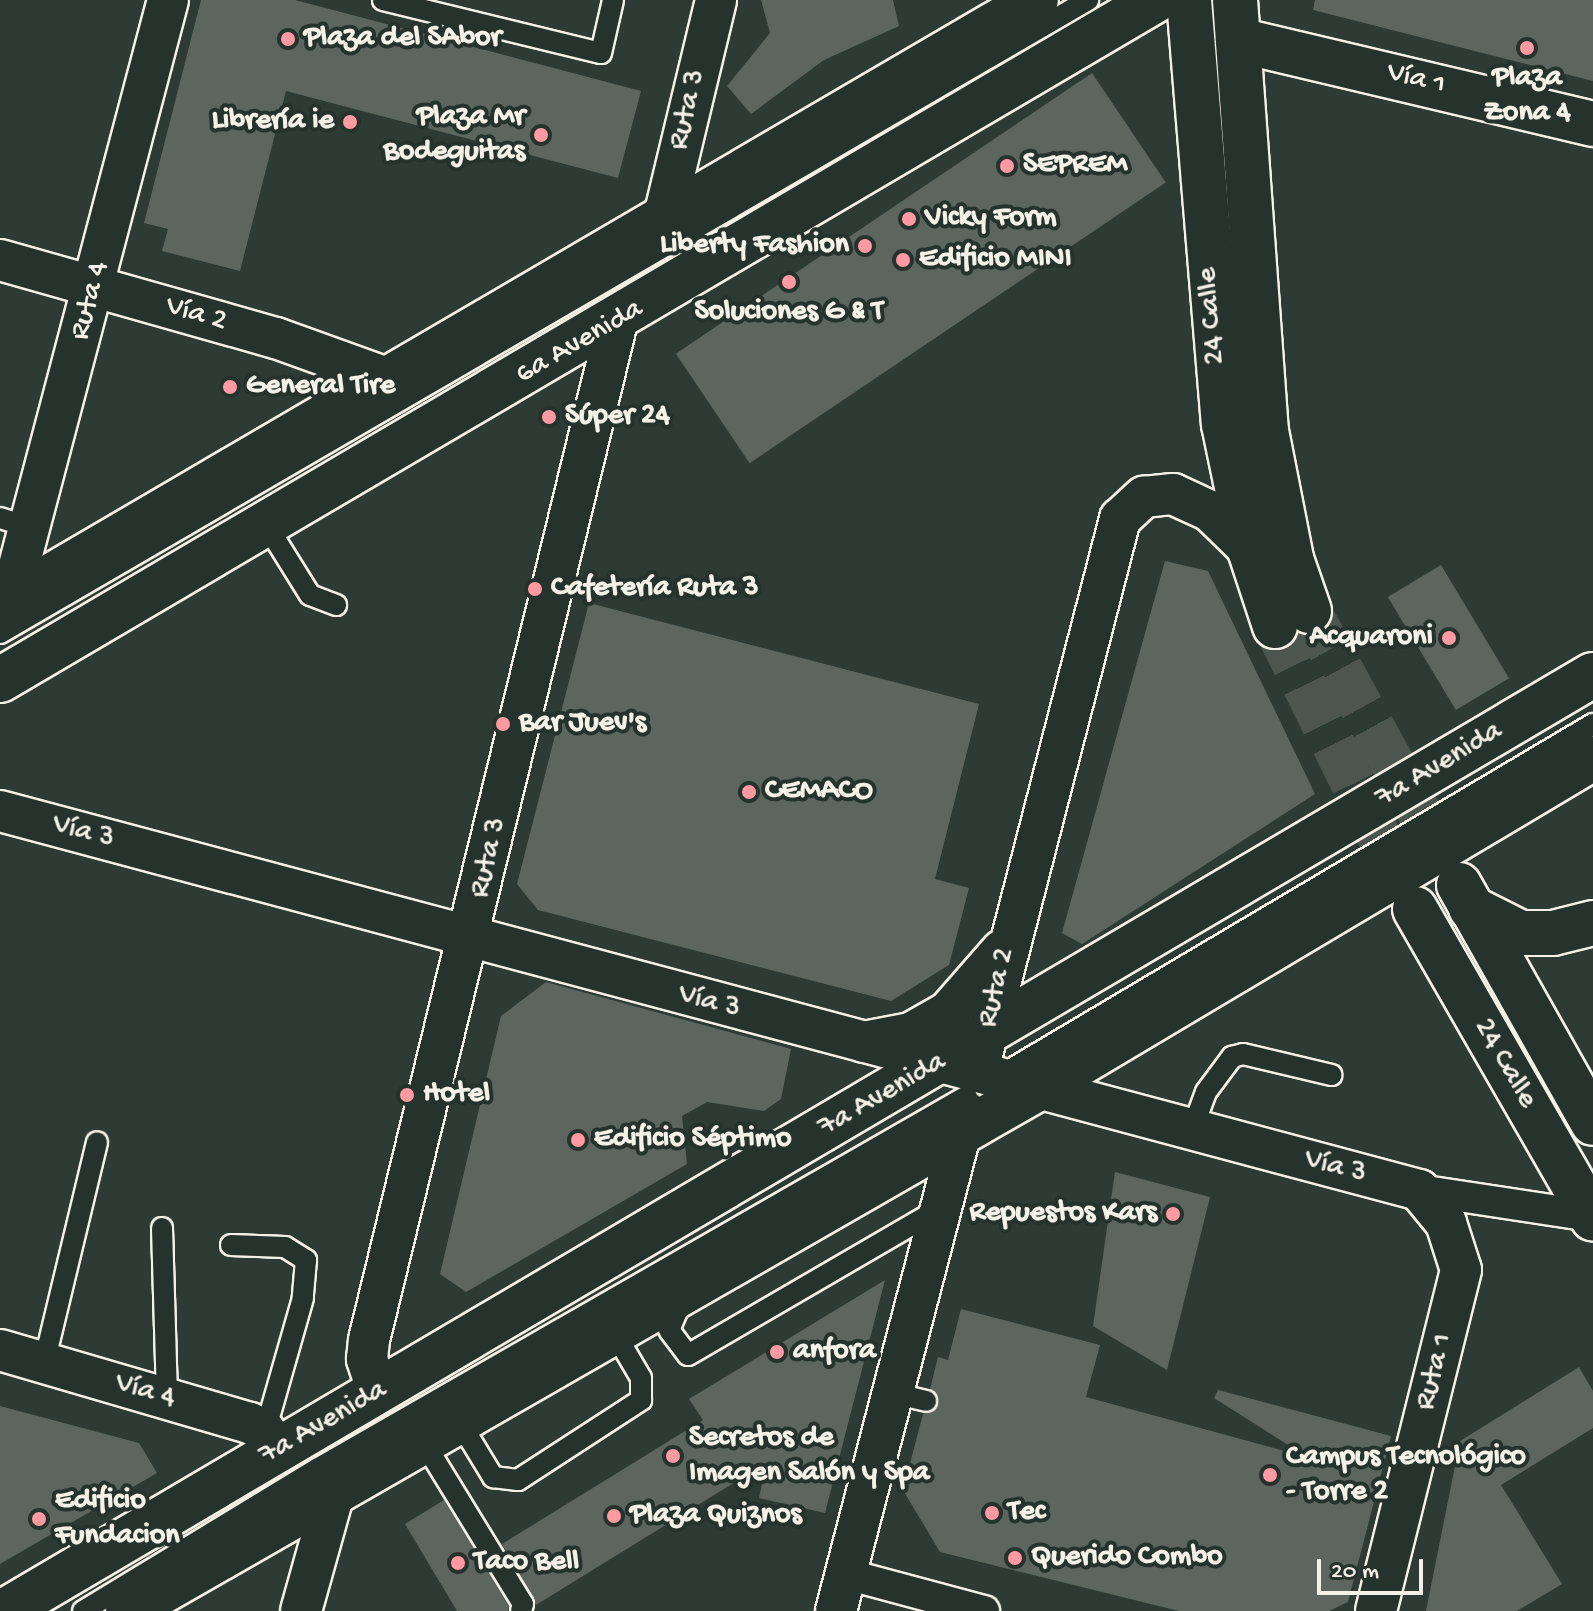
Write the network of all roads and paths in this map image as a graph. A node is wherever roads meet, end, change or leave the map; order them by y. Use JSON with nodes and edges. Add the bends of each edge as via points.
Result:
{"nodes":[{"id":1,"x":168,"y":0,"type":"edge"},
{"id":2,"x":383,"y":0,"type":"edge"},
{"id":3,"x":613,"y":0,"type":"edge"},
{"id":4,"x":716,"y":0,"type":"edge"},
{"id":5,"x":1036,"y":0,"type":"edge"},
{"id":6,"x":1088,"y":0,"type":"edge"},
{"id":7,"x":1156,"y":0,"type":"edge"},
{"id":8,"x":1189,"y":0,"type":"edge"},
{"id":9,"x":1236,"y":20,"type":"edge"},
{"id":10,"x":1593,"y":124,"type":"edge"},
{"id":11,"x":663,"y":221,"type":"junction"},
{"id":12,"x":0,"y":260,"type":"edge"},
{"id":13,"x":96,"y":285,"type":"junction"},
{"id":14,"x":617,"y":322,"type":"junction"},
{"id":15,"x":390,"y":379,"type":"junction"},
{"id":16,"x":13,"y":522,"type":"edge"},
{"id":17,"x":267,"y":526,"type":"junction"},
{"id":18,"x":1250,"y":550,"type":"junction"},
{"id":19,"x":336,"y":605,"type":"dead end"},
{"id":20,"x":3,"y":613,"type":"edge"},
{"id":21,"x":1593,"y":675,"type":"edge"},
{"id":22,"x":0,"y":680,"type":"edge"},
{"id":23,"x":1593,"y":724,"type":"edge"},
{"id":24,"x":1593,"y":758,"type":"edge"},
{"id":25,"x":0,"y":811,"type":"edge"},
{"id":26,"x":1415,"y":909,"type":"tunnel mouth"},
{"id":27,"x":1593,"y":923,"type":"edge"},
{"id":28,"x":471,"y":939,"type":"junction"},
{"id":29,"x":1009,"y":939,"type":"junction"},
{"id":30,"x":857,"y":1043,"type":"junction"},
{"id":31,"x":1332,"y":1075,"type":"dead end"},
{"id":32,"x":980,"y":1081,"type":"junction"},
{"id":33,"x":1593,"y":1123,"type":"edge"},
{"id":34,"x":1192,"y":1130,"type":"junction"},
{"id":35,"x":97,"y":1142,"type":"dead end"},
{"id":36,"x":1419,"y":1190,"type":"junction"},
{"id":37,"x":940,"y":1208,"type":"junction"},
{"id":38,"x":1592,"y":1218,"type":"edge"},
{"id":39,"x":162,"y":1228,"type":"dead end"},
{"id":40,"x":231,"y":1245,"type":"dead end"},
{"id":41,"x":686,"y":1290,"type":"junction"},
{"id":42,"x":614,"y":1332,"type":"junction"},
{"id":43,"x":0,"y":1350,"type":"edge"},
{"id":44,"x":44,"y":1363,"type":"junction"},
{"id":45,"x":378,"y":1393,"type":"junction"},
{"id":46,"x":167,"y":1398,"type":"junction"},
{"id":47,"x":441,"y":1431,"type":"junction"},
{"id":48,"x":271,"y":1442,"type":"junction"},
{"id":49,"x":334,"y":1493,"type":"junction"},
{"id":50,"x":841,"y":1592,"type":"edge"},
{"id":51,"x":5,"y":1611,"type":"edge"},
{"id":52,"x":83,"y":1611,"type":"edge"},
{"id":53,"x":128,"y":1611,"type":"edge"},
{"id":54,"x":301,"y":1611,"type":"edge"},
{"id":55,"x":521,"y":1611,"type":"edge"},
{"id":56,"x":984,"y":1611,"type":"edge"},
{"id":57,"x":1376,"y":1611,"type":"edge"}],
"edges":[{"from":1,"to":13,"type":"street","name":"Ruta 4"},
{"from":2,"to":3,"type":"lane","via":[[601,53]]},
{"from":4,"to":11,"type":"street","name":"Ruta 3"},
{"from":5,"to":11,"type":"main road"},
{"from":6,"to":20,"type":"lane"},
{"from":7,"to":14,"type":"main road","name":"6a Avenida"},
{"from":8,"to":18,"type":"main road","name":"24 Calle","via":[[1224,424]]},
{"from":9,"to":10,"type":"main road","name":"Vía 1"},
{"from":9,"to":18,"type":"main road","name":"24 Calle","via":[[1266,431],[1291,559],[1292,619]]},
{"from":11,"to":15,"type":"main road"},
{"from":12,"to":13,"type":"street","name":"Vía 2"},
{"from":13,"to":15,"type":"street","name":"Vía 2","via":[[276,338]]},
{"from":13,"to":16,"type":"street","name":"Ruta 4"},
{"from":14,"to":17,"type":"main road","name":"6a Avenida"},
{"from":14,"to":28,"type":"street","name":"Ruta 3"},
{"from":15,"to":20,"type":"main road"},
{"from":16,"to":20,"type":"street","name":"Ruta 4"},
{"from":17,"to":19,"type":"lane","via":[[310,595]]},
{"from":17,"to":22,"type":"main road","name":"6a Avenida"},
{"from":18,"to":29,"type":"street","name":"Ruta 2","via":[[1210,511],[1173,494],[1144,497],[1120,519]]},
{"from":21,"to":32,"type":"main road","name":"7a Avenida"},
{"from":23,"to":32,"type":"lane"},
{"from":24,"to":32,"type":"main road","name":"7a Avenida"},
{"from":25,"to":28,"type":"street","name":"Vía 3"},
{"from":26,"to":38,"type":"main road","name":"24 Calle"},
{"from":27,"to":33,"type":"main road","name":"24 Calle","via":[[1553,933],[1521,933],[1465,896]]},
{"from":28,"to":30,"type":"street","name":"Vía 3"},
{"from":28,"to":45,"type":"street","name":"Ruta 3","via":[[369,1340],[367,1359]]},
{"from":29,"to":30,"type":"street","via":[[948,1012],[911,1033]]},
{"from":29,"to":32,"type":"street","name":"Ruta 2"},
{"from":30,"to":32,"type":"street","name":"Vía 3"},
{"from":31,"to":34,"type":"lane","via":[[1243,1054],[1232,1057],[1206,1092]]},
{"from":32,"to":34,"type":"street","name":"Vía 3"},
{"from":32,"to":37,"type":"street","name":"Ruta 2"},
{"from":32,"to":41,"type":"main road","name":"7a Avenida"},
{"from":32,"to":45,"type":"main road","name":"7a Avenida"},
{"from":32,"to":52,"type":"lane"},
{"from":34,"to":36,"type":"street","name":"Vía 3"},
{"from":35,"to":44,"type":"lane"},
{"from":36,"to":38,"type":"street"},
{"from":36,"to":57,"type":"street","name":"Ruta 1","via":[[1446,1223],[1461,1270]]},
{"from":37,"to":41,"type":"lane","via":[[688,1355],[669,1330]]},
{"from":37,"to":50,"type":"street","name":"Ruta 2","via":[[909,1397]]},
{"from":39,"to":46,"type":"lane"},
{"from":40,"to":48,"type":"lane","via":[[285,1247],[306,1260],[303,1298]]},
{"from":41,"to":42,"type":"main road","name":"7a Avenida"},
{"from":42,"to":47,"type":"main road","name":"7a Avenida"},
{"from":42,"to":47,"type":"lane","via":[[641,1378],[641,1400],[518,1480],[493,1477]]},
{"from":43,"to":44,"type":"street","name":"Vía 4"},
{"from":44,"to":46,"type":"street","name":"Vía 4"},
{"from":45,"to":48,"type":"main road","name":"7a Avenida"},
{"from":46,"to":48,"type":"street","name":"Vía 4"},
{"from":47,"to":49,"type":"main road","name":"7a Avenida"},
{"from":47,"to":55,"type":"lane","via":[[523,1604]]},
{"from":48,"to":51,"type":"main road","name":"7a Avenida"},
{"from":49,"to":53,"type":"main road","name":"7a Avenida"},
{"from":49,"to":54,"type":"street"},
{"from":50,"to":56,"type":"street"}]}
